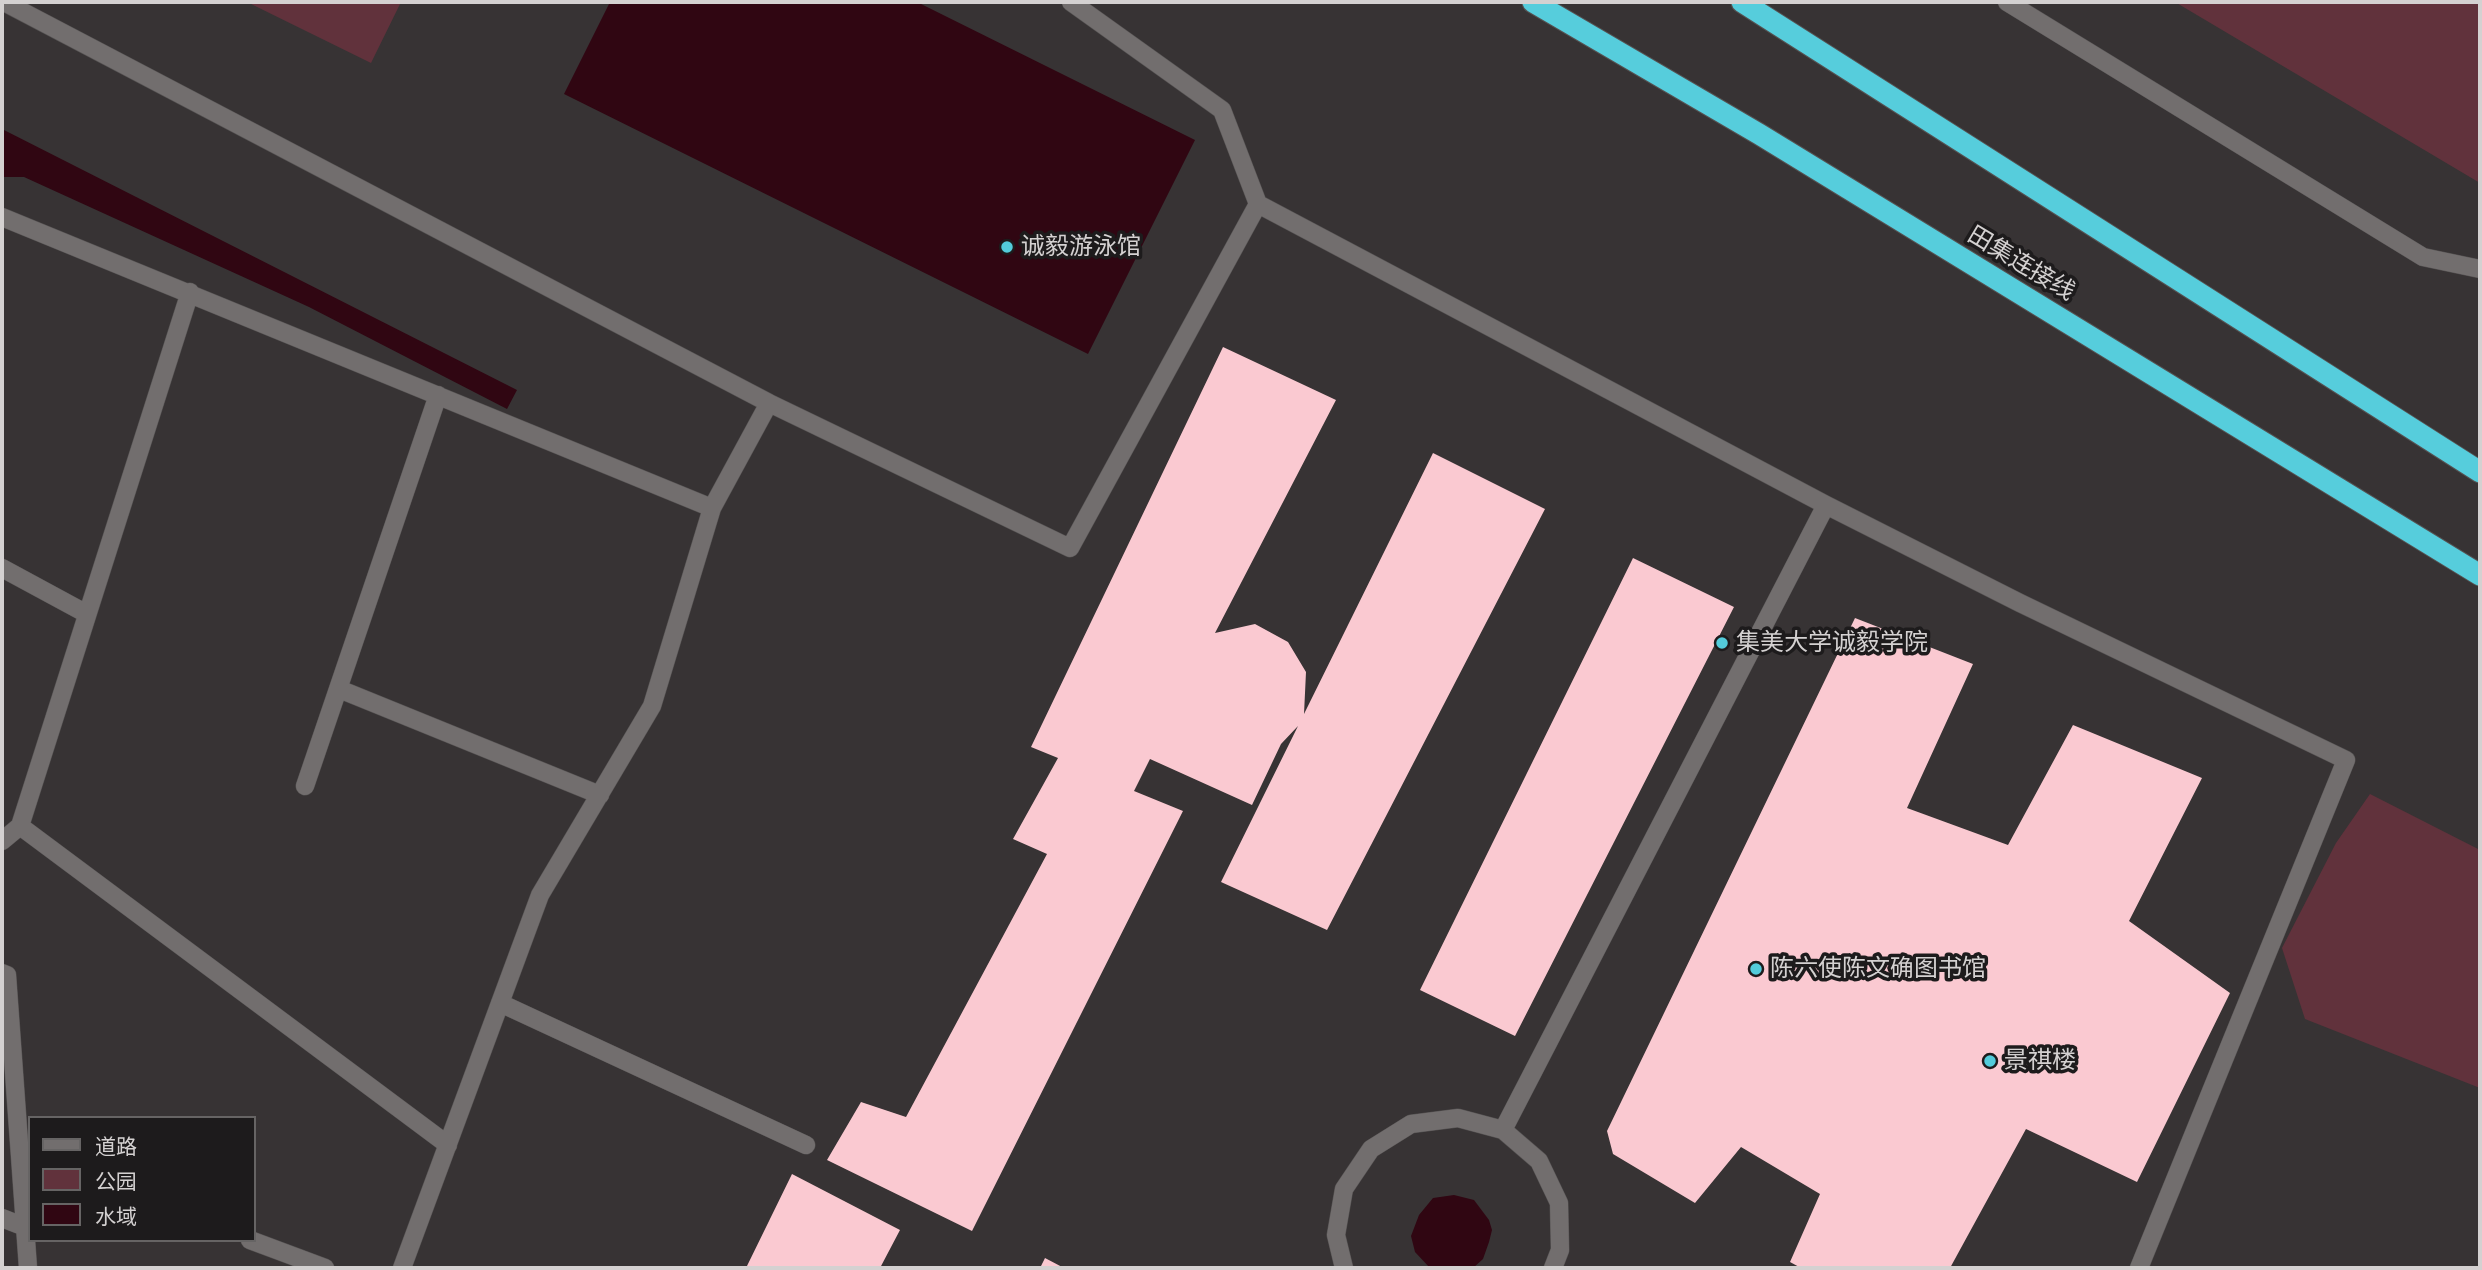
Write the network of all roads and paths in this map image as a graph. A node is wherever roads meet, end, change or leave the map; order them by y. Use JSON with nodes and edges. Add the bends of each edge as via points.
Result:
{"nodes":[{"id":1,"x":4,"y":2,"type":"edge"},
{"id":2,"x":1071,"y":2,"type":"edge"},
{"id":3,"x":1533,"y":2,"type":"edge"},
{"id":4,"x":1742,"y":2,"type":"edge"},
{"id":5,"x":2007,"y":2,"type":"edge"},
{"id":6,"x":1258,"y":204,"type":"junction"},
{"id":7,"x":2,"y":217,"type":"edge"},
{"id":8,"x":2480,"y":269,"type":"edge"},
{"id":9,"x":190,"y":292,"type":"junction"},
{"id":10,"x":438,"y":395,"type":"junction"},
{"id":11,"x":769,"y":403,"type":"junction"},
{"id":12,"x":2432,"y":442,"type":"junction"},
{"id":13,"x":2480,"y":463,"type":"edge"},
{"id":14,"x":2480,"y":472,"type":"edge"},
{"id":15,"x":1826,"y":505,"type":"junction"},
{"id":16,"x":712,"y":508,"type":"junction"},
{"id":17,"x":2,"y":568,"type":"edge"},
{"id":18,"x":2480,"y":575,"type":"edge"},
{"id":19,"x":87,"y":614,"type":"junction"},
{"id":20,"x":339,"y":689,"type":"junction"},
{"id":21,"x":305,"y":786,"type":"dead end"},
{"id":22,"x":600,"y":795,"type":"junction"},
{"id":23,"x":20,"y":826,"type":"junction"},
{"id":24,"x":2,"y":841,"type":"edge"},
{"id":25,"x":2,"y":973,"type":"edge"},
{"id":26,"x":500,"y":1003,"type":"junction"},
{"id":27,"x":1503,"y":1130,"type":"junction"},
{"id":28,"x":448,"y":1144,"type":"junction"},
{"id":29,"x":806,"y":1145,"type":"dead end"},
{"id":30,"x":2,"y":1218,"type":"edge"},
{"id":31,"x":27,"y":1226,"type":"edge"},
{"id":32,"x":255,"y":1242,"type":"edge"},
{"id":33,"x":28,"y":1268,"type":"edge"},
{"id":34,"x":325,"y":1268,"type":"edge"},
{"id":35,"x":402,"y":1268,"type":"edge"},
{"id":36,"x":1344,"y":1268,"type":"edge"},
{"id":37,"x":1553,"y":1268,"type":"edge"},
{"id":38,"x":2139,"y":1268,"type":"edge"}],
"edges":[{"from":1,"to":11,"type":"street"},
{"from":2,"to":6,"type":"street","via":[[1222,110]]},
{"from":3,"to":18,"type":"highway","name":"田集连接线","via":[[1759,134]]},
{"from":4,"to":12,"type":"highway"},
{"from":5,"to":8,"type":"street","via":[[2423,257]]},
{"from":6,"to":11,"type":"street","via":[[1070,548]]},
{"from":6,"to":15,"type":"street"},
{"from":7,"to":9,"type":"street"},
{"from":9,"to":10,"type":"street"},
{"from":9,"to":19,"type":"street"},
{"from":10,"to":16,"type":"street"},
{"from":10,"to":20,"type":"street"},
{"from":11,"to":16,"type":"street"},
{"from":12,"to":13,"type":"highway"},
{"from":12,"to":14,"type":"highway"},
{"from":15,"to":27,"type":"street"},
{"from":15,"to":38,"type":"street","via":[[2346,760]]},
{"from":16,"to":22,"type":"street","via":[[652,706]]},
{"from":17,"to":19,"type":"street"},
{"from":19,"to":23,"type":"street"},
{"from":20,"to":21,"type":"street"},
{"from":20,"to":22,"type":"street"},
{"from":22,"to":26,"type":"street","via":[[540,895]]},
{"from":23,"to":24,"type":"street"},
{"from":23,"to":28,"type":"street"},
{"from":25,"to":31,"type":"street","via":[[7,975]]},
{"from":26,"to":28,"type":"street"},
{"from":26,"to":29,"type":"street"},
{"from":27,"to":36,"type":"street","via":[[1458,1118],[1411,1124],[1371,1149],[1344,1189],[1336,1235]]},
{"from":27,"to":37,"type":"street","via":[[1539,1161],[1559,1203],[1560,1250]]},
{"from":28,"to":35,"type":"street"},
{"from":30,"to":31,"type":"street"},
{"from":31,"to":33,"type":"street"},
{"from":32,"to":34,"type":"street"}]}
